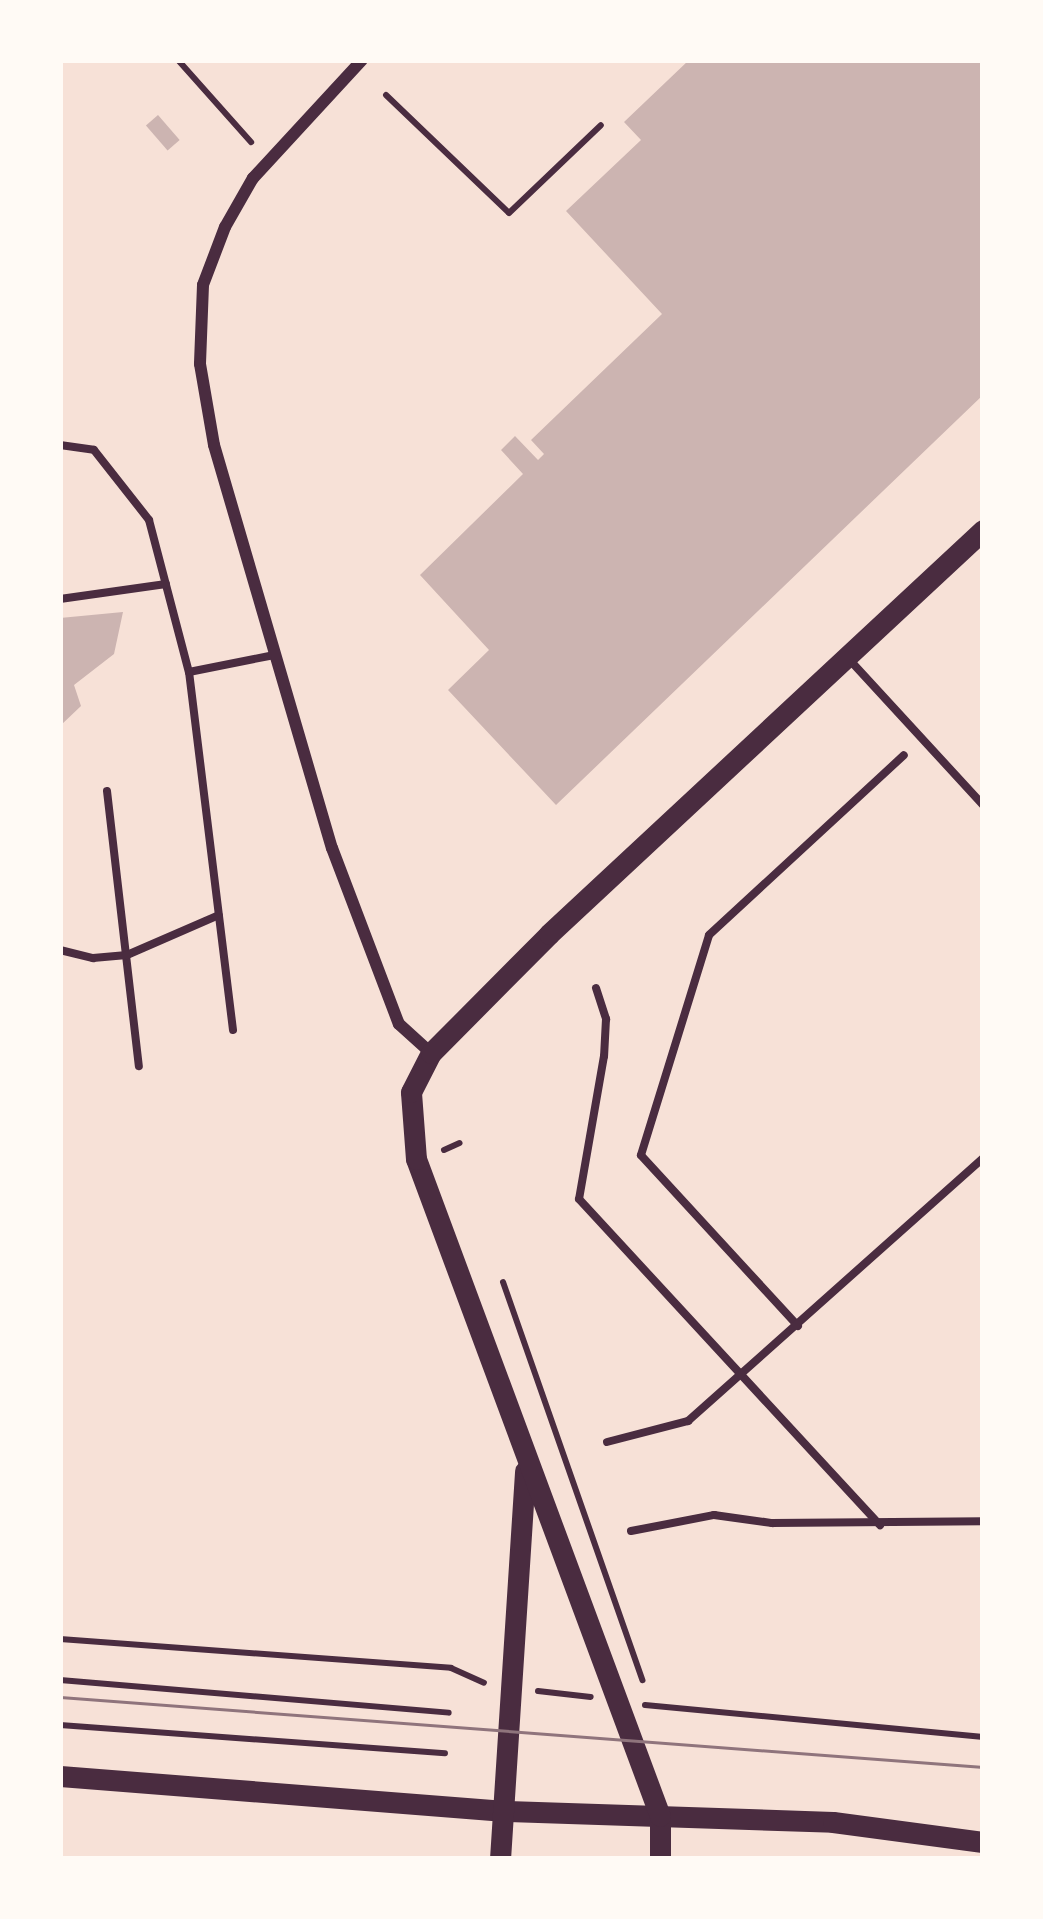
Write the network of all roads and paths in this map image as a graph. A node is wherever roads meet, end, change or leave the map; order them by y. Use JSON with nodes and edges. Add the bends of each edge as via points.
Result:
{"nodes":[{"id":1,"x":178,"y":60,"type":"edge"},
{"id":2,"x":362,"y":60,"type":"edge"},
{"id":3,"x":386,"y":95,"type":"dead end"},
{"id":4,"x":602,"y":125,"type":"dead end"},
{"id":5,"x":251,"y":142,"type":"dead end"},
{"id":6,"x":60,"y":445,"type":"edge"},
{"id":7,"x":983,"y":530,"type":"edge"},
{"id":8,"x":166,"y":584,"type":"junction"},
{"id":9,"x":60,"y":598,"type":"edge"},
{"id":10,"x":276,"y":655,"type":"junction"},
{"id":11,"x":846,"y":656,"type":"junction"},
{"id":12,"x":189,"y":672,"type":"junction"},
{"id":13,"x":904,"y":755,"type":"dead end"},
{"id":14,"x":107,"y":791,"type":"dead end"},
{"id":15,"x":983,"y":805,"type":"edge"},
{"id":16,"x":219,"y":915,"type":"junction"},
{"id":17,"x":60,"y":950,"type":"edge"},
{"id":18,"x":127,"y":955,"type":"junction"},
{"id":19,"x":596,"y":988,"type":"dead end"},
{"id":20,"x":233,"y":1030,"type":"dead end"},
{"id":21,"x":431,"y":1053,"type":"junction"},
{"id":22,"x":139,"y":1066,"type":"dead end"},
{"id":23,"x":460,"y":1143,"type":"dead end"},
{"id":24,"x":444,"y":1150,"type":"dead end"},
{"id":25,"x":983,"y":1159,"type":"edge"},
{"id":26,"x":502,"y":1282,"type":"dead end"},
{"id":27,"x":798,"y":1326,"type":"junction"},
{"id":28,"x":742,"y":1379,"type":"junction"},
{"id":29,"x":607,"y":1442,"type":"dead end"},
{"id":30,"x":526,"y":1458,"type":"junction"},
{"id":31,"x":983,"y":1521,"type":"edge"},
{"id":32,"x":880,"y":1525,"type":"junction"},
{"id":33,"x":631,"y":1531,"type":"dead end"},
{"id":34,"x":60,"y":1639,"type":"edge"},
{"id":35,"x":60,"y":1680,"type":"edge"},
{"id":36,"x":517,"y":1689,"type":"junction"},
{"id":37,"x":616,"y":1700,"type":"junction"},
{"id":38,"x":651,"y":1706,"type":"junction"},
{"id":39,"x":449,"y":1713,"type":"dead end"},
{"id":40,"x":60,"y":1725,"type":"edge"},
{"id":41,"x":983,"y":1737,"type":"edge"},
{"id":42,"x":445,"y":1754,"type":"dead end"},
{"id":43,"x":60,"y":1776,"type":"edge"},
{"id":44,"x":505,"y":1811,"type":"junction"},
{"id":45,"x":660,"y":1816,"type":"junction"},
{"id":46,"x":983,"y":1842,"type":"edge"},
{"id":47,"x":500,"y":1859,"type":"edge"},
{"id":48,"x":660,"y":1859,"type":"edge"}],
"edges":[{"from":1,"to":5,"type":"path"},
{"from":2,"to":10,"type":"street","via":[[253,178],[203,285],[200,364],[214,445]]},
{"from":3,"to":4,"type":"path","via":[[508,212]]},
{"from":6,"to":8,"type":"lane","via":[[94,450],[118,472],[149,520]]},
{"from":7,"to":11,"type":"main road"},
{"from":8,"to":9,"type":"lane"},
{"from":8,"to":12,"type":"lane"},
{"from":10,"to":12,"type":"lane"},
{"from":10,"to":21,"type":"street","via":[[374,970],[399,1024]]},
{"from":11,"to":15,"type":"lane"},
{"from":11,"to":21,"type":"main road"},
{"from":12,"to":16,"type":"lane"},
{"from":13,"to":27,"type":"lane","via":[[709,934],[640,1154]]},
{"from":14,"to":18,"type":"lane"},
{"from":16,"to":18,"type":"lane"},
{"from":16,"to":20,"type":"lane"},
{"from":17,"to":18,"type":"lane"},
{"from":18,"to":22,"type":"lane"},
{"from":19,"to":28,"type":"lane","via":[[606,1019],[604,1056],[579,1199]]},
{"from":21,"to":30,"type":"main road","via":[[411,1091],[416,1159]]},
{"from":23,"to":24,"type":"path"},
{"from":25,"to":27,"type":"lane"},
{"from":26,"to":38,"type":"path"},
{"from":27,"to":28,"type":"lane"},
{"from":28,"to":29,"type":"lane","via":[[688,1421]]},
{"from":28,"to":32,"type":"lane"},
{"from":30,"to":36,"type":"main road"},
{"from":30,"to":37,"type":"main road"},
{"from":31,"to":32,"type":"lane"},
{"from":32,"to":33,"type":"lane","via":[[715,1515]]},
{"from":34,"to":36,"type":"path","via":[[452,1668]]},
{"from":35,"to":39,"type":"path"},
{"from":36,"to":37,"type":"path"},
{"from":36,"to":44,"type":"main road"},
{"from":37,"to":38,"type":"path"},
{"from":37,"to":45,"type":"main road"},
{"from":38,"to":41,"type":"path"},
{"from":40,"to":42,"type":"path"},
{"from":43,"to":44,"type":"main road"},
{"from":44,"to":45,"type":"main road"},
{"from":44,"to":47,"type":"main road"},
{"from":45,"to":46,"type":"main road","via":[[833,1822]]},
{"from":45,"to":48,"type":"main road"}]}
